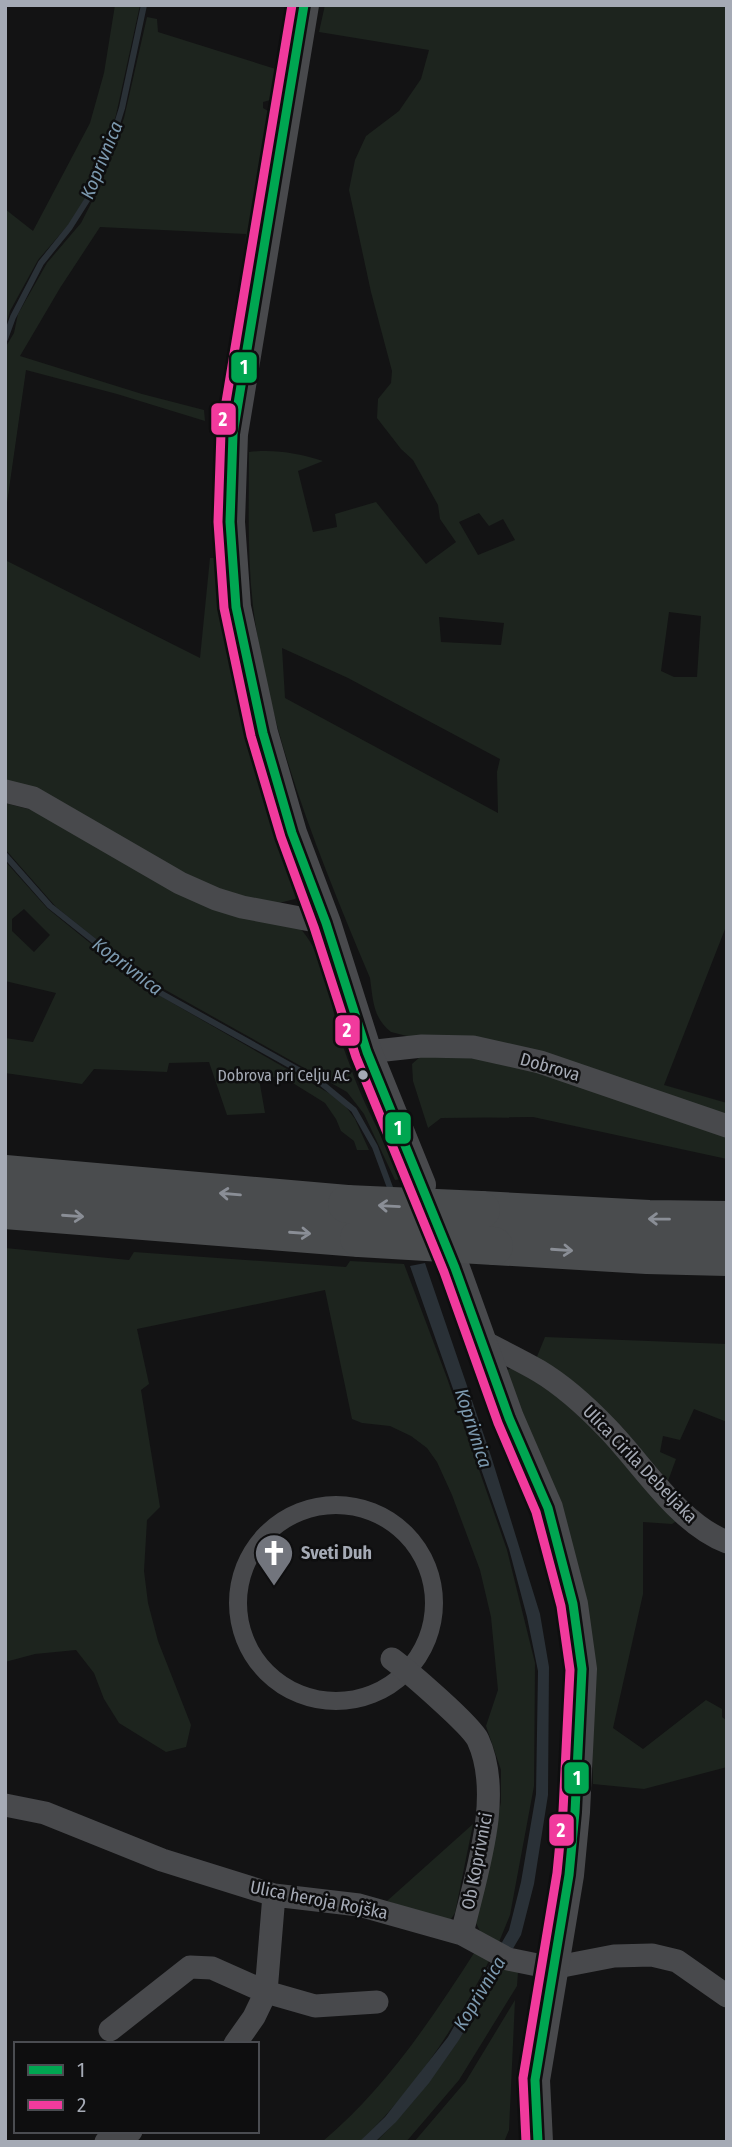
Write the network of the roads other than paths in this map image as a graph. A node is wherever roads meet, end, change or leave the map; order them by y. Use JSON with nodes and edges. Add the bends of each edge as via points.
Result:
{"nodes":[{"id":1,"x":304,"y":5,"type":"edge"},
{"id":2,"x":5,"y":791,"type":"edge"},
{"id":3,"x":326,"y":923,"type":"junction"},
{"id":4,"x":367,"y":1052,"type":"junction"},
{"id":5,"x":727,"y":1126,"type":"edge"},
{"id":6,"x":5,"y":1174,"type":"edge"},
{"id":7,"x":421,"y":1185,"type":"dead end"},
{"id":8,"x":5,"y":1210,"type":"edge"},
{"id":9,"x":727,"y":1220,"type":"edge"},
{"id":10,"x":353,"y":1221,"type":"junction"},
{"id":11,"x":727,"y":1257,"type":"edge"},
{"id":12,"x":455,"y":1268,"type":"dead end"},
{"id":13,"x":482,"y":1341,"type":"junction"},
{"id":14,"x":727,"y":1542,"type":"edge"},
{"id":15,"x":400,"y":1665,"type":"junction"},
{"id":16,"x":5,"y":1805,"type":"edge"},
{"id":17,"x":274,"y":1895,"type":"junction"},
{"id":18,"x":469,"y":1939,"type":"junction"},
{"id":19,"x":552,"y":1969,"type":"junction"},
{"id":20,"x":266,"y":1992,"type":"junction"},
{"id":21,"x":727,"y":1996,"type":"edge"},
{"id":22,"x":377,"y":2002,"type":"dead end"},
{"id":23,"x":110,"y":2030,"type":"dead end"},
{"id":24,"x":236,"y":2042,"type":"edge"},
{"id":25,"x":127,"y":2133,"type":"edge"},
{"id":26,"x":107,"y":2142,"type":"edge"},
{"id":27,"x":538,"y":2142,"type":"edge"}],
"edges":[{"from":1,"to":3,"type":"street","via":[[233,434],[230,522],[236,607],[263,733],[292,833]]},
{"from":2,"to":3,"type":"street","via":[[33,798],[216,899]]},
{"from":3,"to":4,"type":"street"},
{"from":4,"to":5,"type":"street","name":"Dobrova","via":[[473,1047],[540,1062]]},
{"from":4,"to":7,"type":"street"},
{"from":10,"to":6,"type":"highway","one_way":true},
{"from":8,"to":10,"type":"highway","one_way":true},
{"from":9,"to":10,"type":"highway","one_way":true,"bridge":true,"via":[[481,1210]]},
{"from":10,"to":11,"type":"highway","one_way":true,"bridge":true,"via":[[494,1246]]},
{"from":12,"to":13,"type":"street"},
{"from":13,"to":14,"type":"street","name":"Ulica Cirila Debeljaka","via":[[541,1372],[576,1399],[694,1522]]},
{"from":13,"to":19,"type":"street","via":[[548,1508],[573,1604],[582,1668],[569,1875]]},
{"from":15,"to":15,"type":"street","via":[[428,1639],[435,1601],[427,1563],[404,1532],[372,1511],[334,1505],[296,1513],[264,1536],[244,1568],[237,1606],[246,1643],[268,1675],[301,1695],[339,1702],[377,1693]]},
{"from":15,"to":18,"type":"street","name":"Ob Koprivnici","via":[[477,1737],[488,1773],[487,1821]]},
{"from":16,"to":17,"type":"street","name":"Ulica heroja Rojška","via":[[45,1813],[162,1860]]},
{"from":17,"to":18,"type":"street","name":"Ulica heroja Rojška","via":[[359,1905]]},
{"from":17,"to":20,"type":"street"},
{"from":18,"to":19,"type":"street","name":"Ulica heroja Rojška","via":[[509,1959]]},
{"from":19,"to":21,"type":"street","via":[[614,1956],[652,1955],[677,1961]]},
{"from":19,"to":27,"type":"street","via":[[535,2080]]},
{"from":20,"to":22,"type":"street","via":[[315,2006]]},
{"from":20,"to":23,"type":"street","via":[[212,1968],[190,1967]]},
{"from":20,"to":24,"type":"street"},
{"from":25,"to":26,"type":"street"}]}
